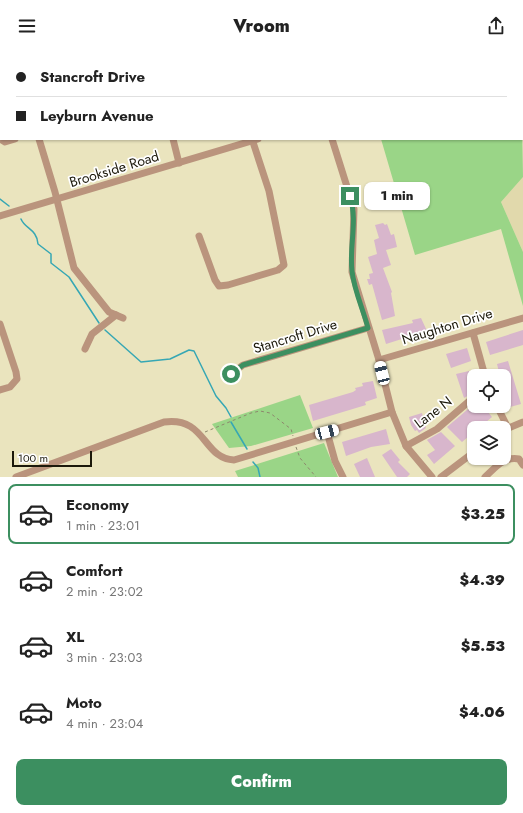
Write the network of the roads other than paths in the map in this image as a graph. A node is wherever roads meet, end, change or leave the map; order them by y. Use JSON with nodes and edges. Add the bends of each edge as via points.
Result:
{"nodes":[{"id":1,"x":2,"y":140,"type":"edge"},
{"id":2,"x":12,"y":140,"type":"edge"},
{"id":3,"x":39,"y":140,"type":"edge"},
{"id":4,"x":173,"y":140,"type":"edge"},
{"id":5,"x":254,"y":140,"type":"edge"},
{"id":6,"x":332,"y":140,"type":"edge"},
{"id":7,"x":179,"y":163,"type":"junction"},
{"id":8,"x":57,"y":200,"type":"junction"},
{"id":9,"x":0,"y":216,"type":"edge"},
{"id":10,"x":199,"y":236,"type":"dead end"},
{"id":11,"x":116,"y":315,"type":"junction"},
{"id":12,"x":123,"y":318,"type":"dead end"},
{"id":13,"x":523,"y":318,"type":"edge"},
{"id":14,"x":0,"y":324,"type":"edge"},
{"id":15,"x":368,"y":328,"type":"junction"},
{"id":16,"x":473,"y":333,"type":"junction"},
{"id":17,"x":86,"y":348,"type":"dead end"},
{"id":18,"x":379,"y":360,"type":"junction"},
{"id":19,"x":483,"y":369,"type":"edge"},
{"id":20,"x":231,"y":374,"type":"dead end"},
{"id":21,"x":0,"y":390,"type":"edge"},
{"id":22,"x":467,"y":404,"type":"edge"},
{"id":23,"x":392,"y":412,"type":"junction"},
{"id":24,"x":523,"y":422,"type":"edge"},
{"id":25,"x":511,"y":427,"type":"edge"},
{"id":26,"x":327,"y":432,"type":"junction"},
{"id":27,"x":406,"y":446,"type":"junction"},
{"id":28,"x":467,"y":457,"type":"edge"},
{"id":29,"x":523,"y":465,"type":"edge"},
{"id":30,"x":16,"y":477,"type":"edge"},
{"id":31,"x":343,"y":477,"type":"edge"},
{"id":32,"x":432,"y":477,"type":"edge"},
{"id":33,"x":441,"y":477,"type":"edge"},
{"id":34,"x":485,"y":477,"type":"edge"}],
"edges":[{"from":1,"to":2,"type":"street"},
{"from":3,"to":8,"type":"street"},
{"from":4,"to":7,"type":"street"},
{"from":5,"to":7,"type":"street","name":"Brookside Road"},
{"from":5,"to":10,"type":"street","via":[[269,191],[284,265],[278,270],[219,286]]},
{"from":6,"to":15,"type":"street","via":[[354,210],[352,272]]},
{"from":7,"to":8,"type":"street","name":"Brookside Road"},
{"from":8,"to":9,"type":"street","name":"Brookside Road"},
{"from":8,"to":11,"type":"street","via":[[74,268],[109,312]]},
{"from":11,"to":12,"type":"street"},
{"from":11,"to":17,"type":"street","via":[[92,334]]},
{"from":13,"to":16,"type":"street","name":"Naughton Drive"},
{"from":14,"to":21,"type":"street","via":[[17,379],[10,387]]},
{"from":15,"to":18,"type":"street"},
{"from":15,"to":20,"type":"street","name":"Stancroft Drive","via":[[243,365]]},
{"from":16,"to":18,"type":"street","name":"Naughton Drive"},
{"from":16,"to":19,"type":"street"},
{"from":18,"to":23,"type":"street"},
{"from":22,"to":27,"type":"street","name":"Lane N","via":[[437,429]]},
{"from":23,"to":26,"type":"street"},
{"from":23,"to":27,"type":"street"},
{"from":24,"to":25,"type":"street"},
{"from":26,"to":30,"type":"street","via":[[255,455],[228,460],[217,455],[189,425],[181,421],[164,422]]},
{"from":26,"to":31,"type":"street","via":[[335,461]]},
{"from":27,"to":32,"type":"street"},
{"from":28,"to":33,"type":"street"},
{"from":29,"to":34,"type":"street","via":[[519,459],[511,458],[502,462]]}]}
